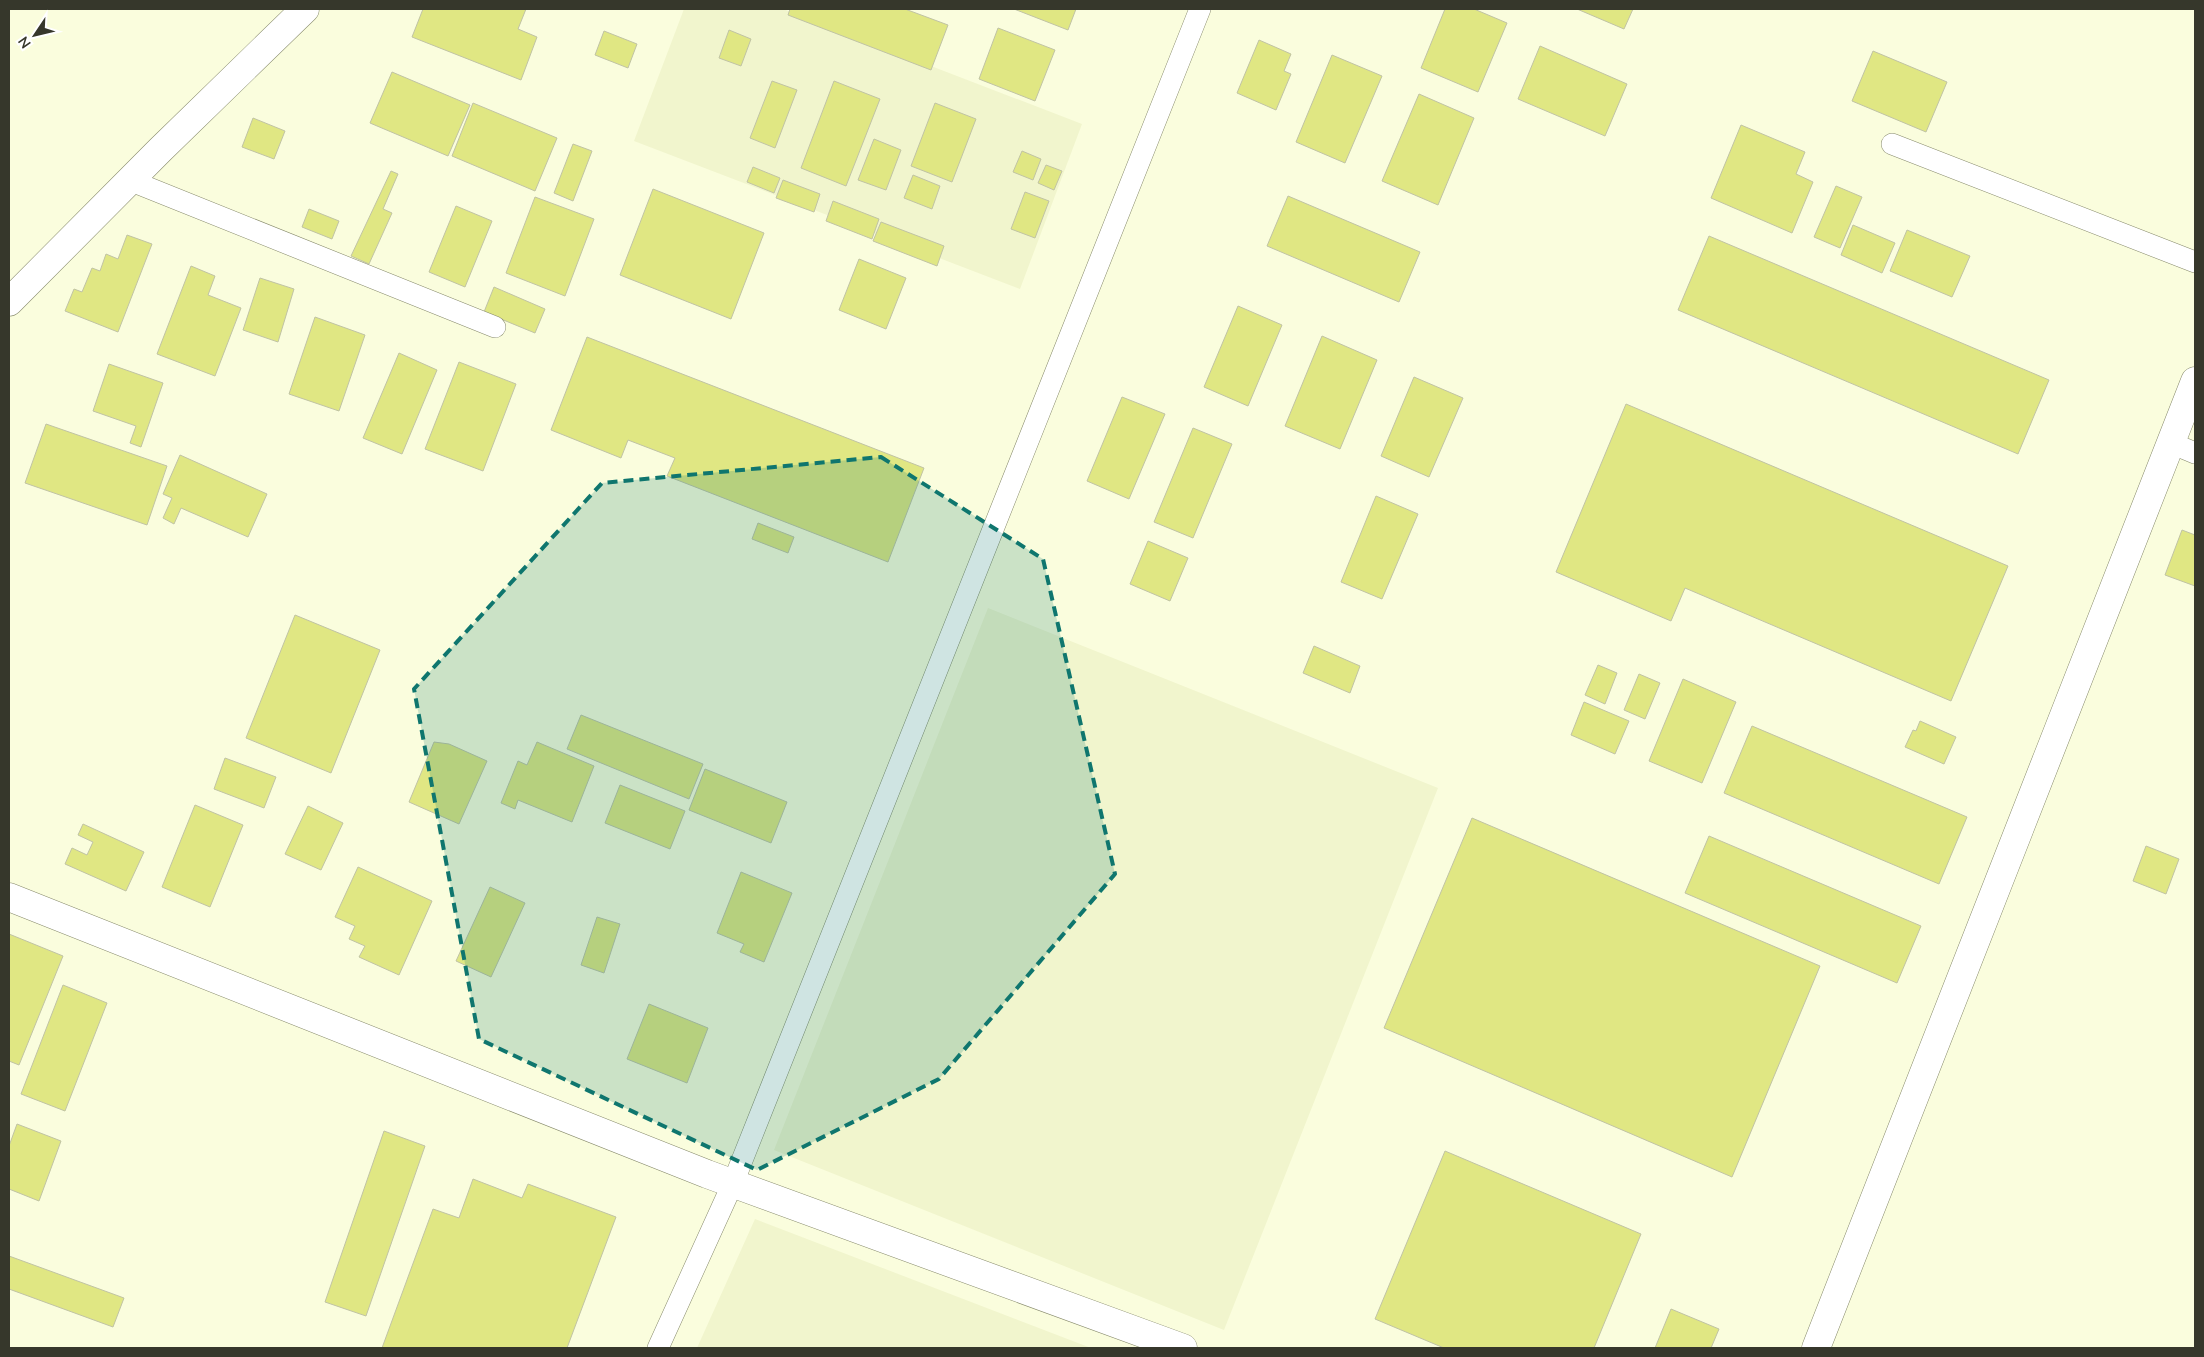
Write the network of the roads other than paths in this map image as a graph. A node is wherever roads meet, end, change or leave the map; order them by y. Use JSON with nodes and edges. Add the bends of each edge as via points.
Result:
{"nodes":[{"id":1,"x":305,"y":9,"type":"edge"},
{"id":2,"x":1200,"y":9,"type":"edge"},
{"id":3,"x":1892,"y":144,"type":"dead end"},
{"id":4,"x":130,"y":180,"type":"junction"},
{"id":5,"x":2195,"y":262,"type":"edge"},
{"id":6,"x":9,"y":302,"type":"edge"},
{"id":7,"x":495,"y":327,"type":"dead end"},
{"id":8,"x":2195,"y":381,"type":"edge"},
{"id":9,"x":2183,"y":448,"type":"edge"},
{"id":10,"x":9,"y":896,"type":"edge"},
{"id":11,"x":733,"y":1183,"type":"junction"},
{"id":12,"x":658,"y":1348,"type":"edge"},
{"id":13,"x":1183,"y":1348,"type":"edge"},
{"id":14,"x":1816,"y":1348,"type":"edge"}],
"edges":[{"from":1,"to":4,"type":"main road"},
{"from":2,"to":11,"type":"street"},
{"from":3,"to":5,"type":"street"},
{"from":4,"to":6,"type":"main road"},
{"from":4,"to":7,"type":"street"},
{"from":8,"to":9,"type":"main road"},
{"from":9,"to":14,"type":"main road"},
{"from":10,"to":11,"type":"main road"},
{"from":11,"to":12,"type":"street"},
{"from":11,"to":13,"type":"main road"}]}
